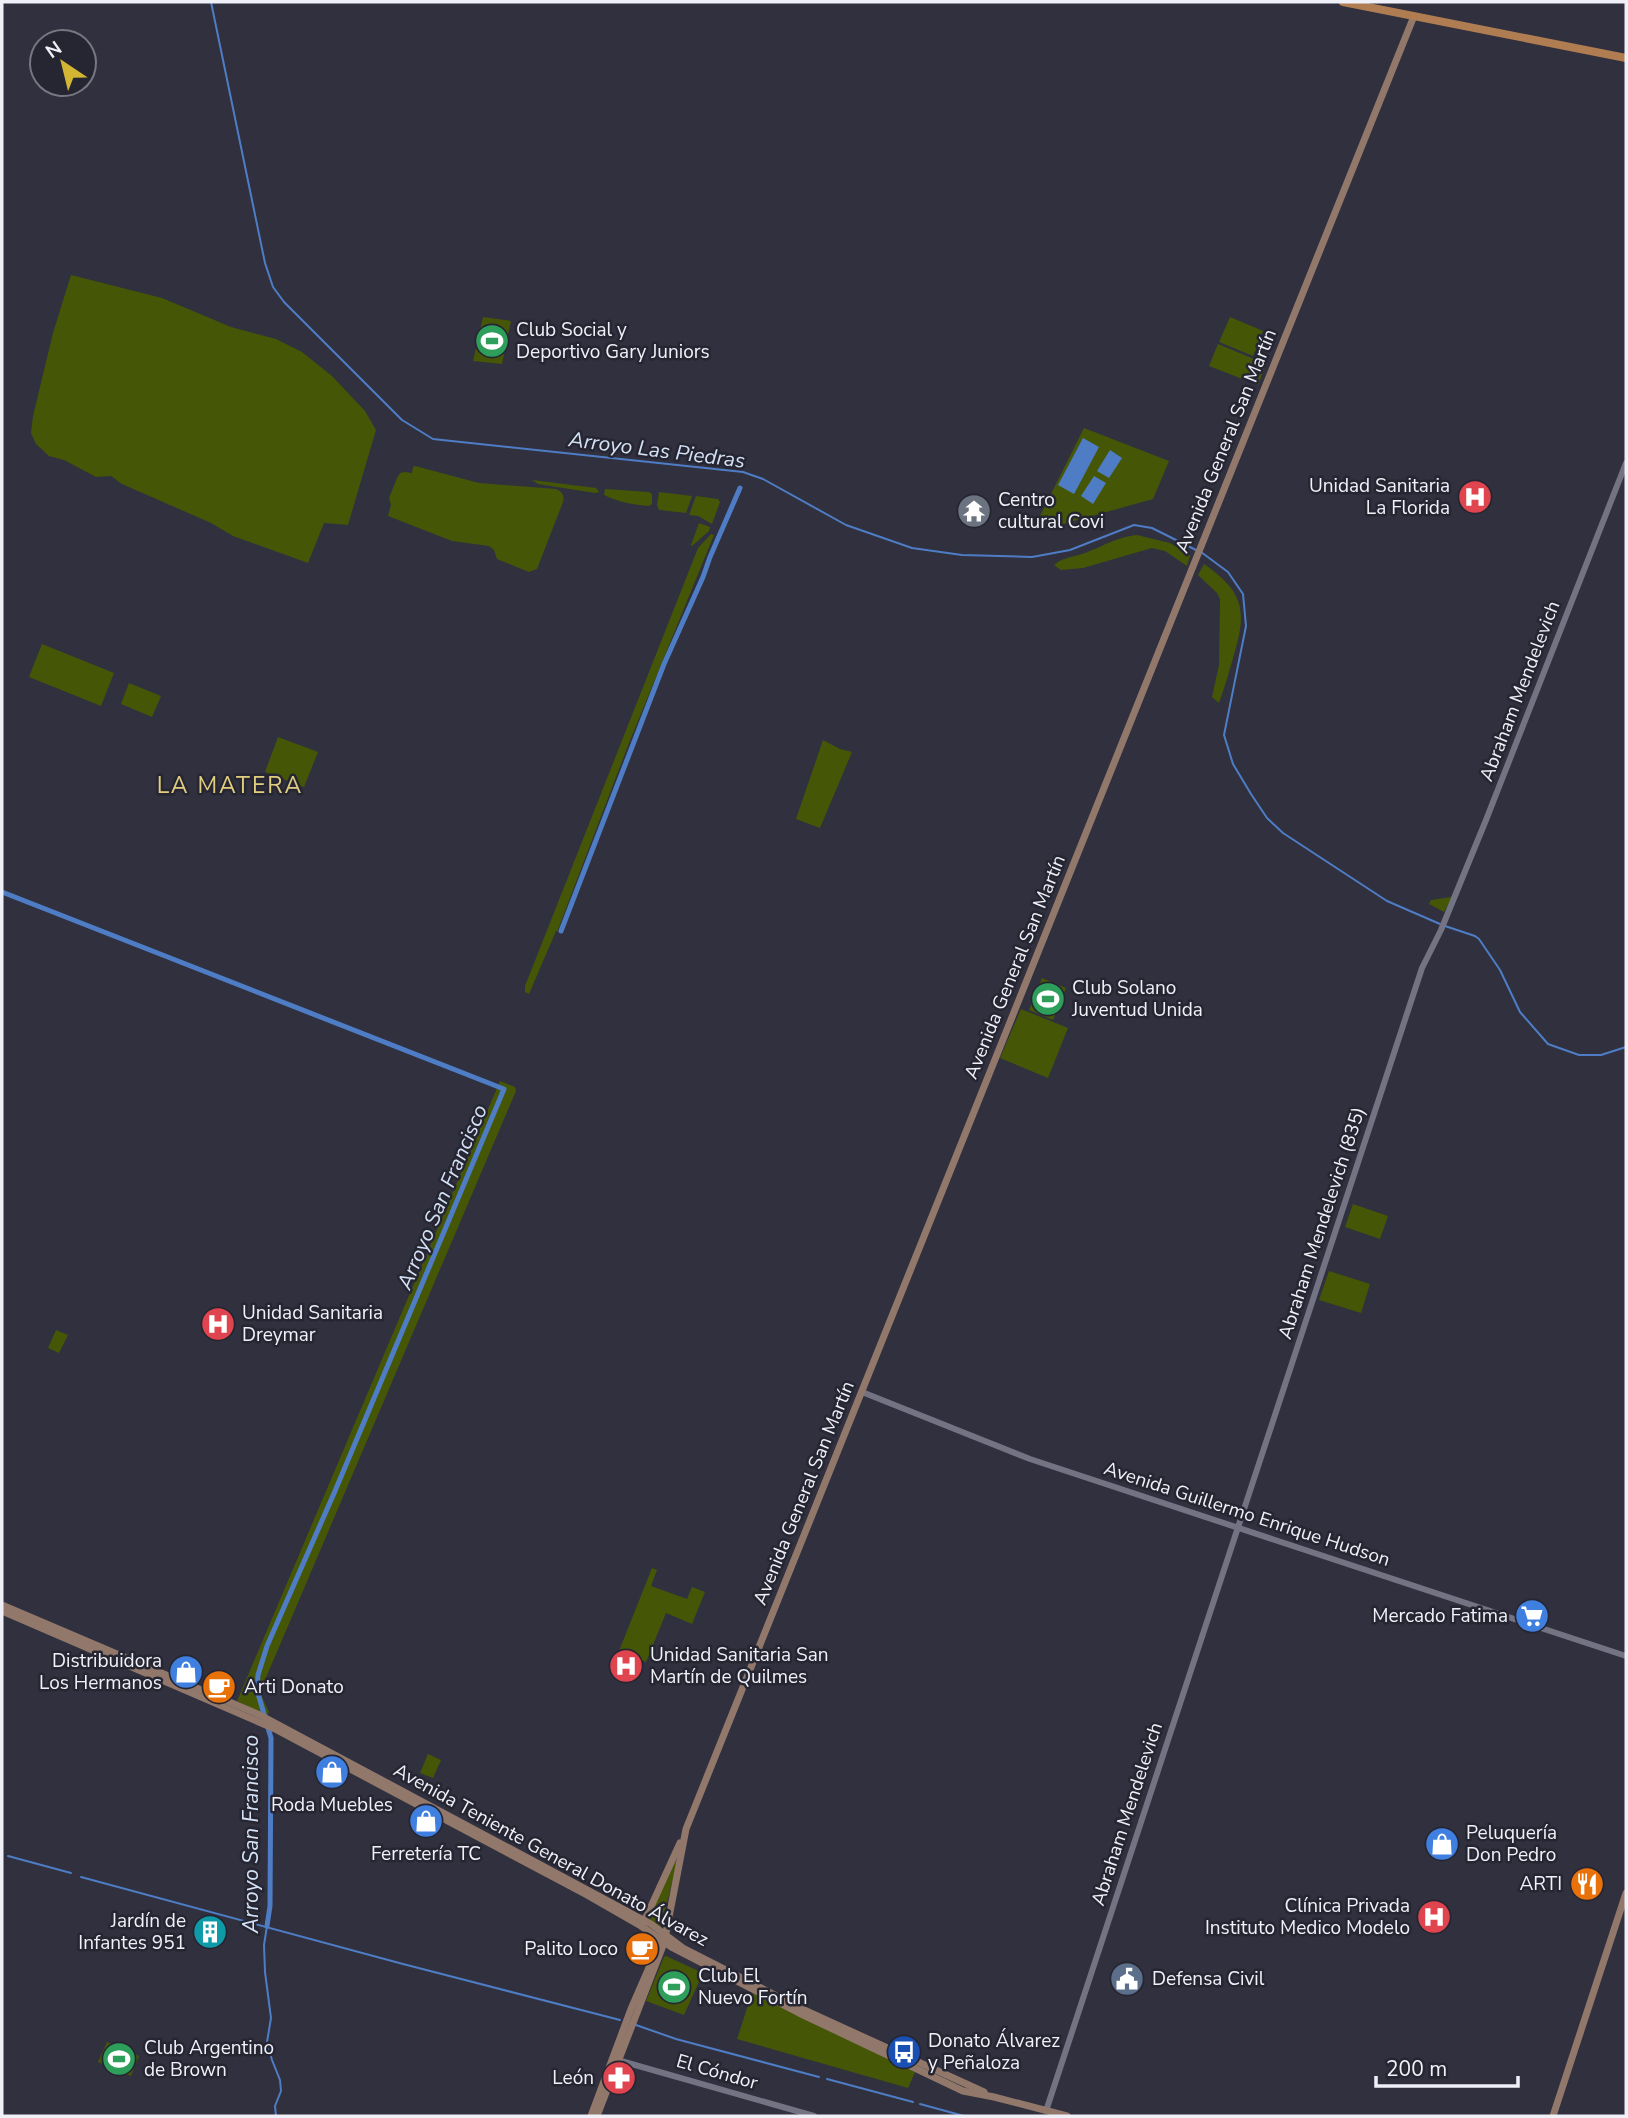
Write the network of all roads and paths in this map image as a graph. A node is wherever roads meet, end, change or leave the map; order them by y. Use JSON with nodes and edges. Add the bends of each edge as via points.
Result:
{"nodes":[{"id":1,"x":1343,"y":2,"type":"edge"},
{"id":2,"x":1414,"y":16,"type":"junction"},
{"id":3,"x":1626,"y":58,"type":"edge"},
{"id":4,"x":1626,"y":463,"type":"edge"},
{"id":5,"x":1441,"y":930,"type":"joint"},
{"id":6,"x":862,"y":1392,"type":"junction"},
{"id":7,"x":1239,"y":1527,"type":"junction"},
{"id":8,"x":2,"y":1605,"type":"edge"},
{"id":9,"x":2,"y":1611,"type":"edge"},
{"id":10,"x":1626,"y":1656,"type":"edge"},
{"id":11,"x":260,"y":1718,"type":"junction"},
{"id":12,"x":686,"y":1829,"type":"junction"},
{"id":13,"x":1626,"y":1893,"type":"edge"},
{"id":14,"x":643,"y":1924,"type":"junction"},
{"id":15,"x":663,"y":1939,"type":"junction"},
{"id":16,"x":615,"y":2059,"type":"junction"},
{"id":17,"x":1046,"y":2111,"type":"junction"},
{"id":18,"x":591,"y":2116,"type":"edge"},
{"id":19,"x":597,"y":2116,"type":"edge"},
{"id":20,"x":814,"y":2116,"type":"edge"},
{"id":21,"x":1067,"y":2116,"type":"edge"},
{"id":22,"x":1553,"y":2116,"type":"edge"}],
"edges":[{"from":1,"to":2,"type":"main road"},
{"from":2,"to":3,"type":"main road"},
{"from":2,"to":6,"type":"main road","name":"Avenida General San Martín"},
{"from":4,"to":5,"type":"street","name":"Abraham Mendelevich"},
{"from":5,"to":7,"type":"street","name":"Abraham Mendelevich (835)","via":[[1422,968]]},
{"from":6,"to":7,"type":"street","name":"Avenida Guillermo Enrique Hudson","via":[[1030,1459]]},
{"from":6,"to":12,"type":"main road","name":"Avenida General San Martín"},
{"from":7,"to":10,"type":"street","name":"Avenida Guillermo Enrique Hudson"},
{"from":7,"to":17,"type":"street","name":"Abraham Mendelevich"},
{"from":8,"to":11,"type":"main road","name":"Avenida Teniente General Donato Álvarez"},
{"from":9,"to":11,"type":"main road","name":"Avenida Teniente General Donato Álvarez"},
{"from":11,"to":14,"type":"main road","name":"Avenida Teniente General Donato Álvarez"},
{"from":12,"to":14,"type":"main road"},
{"from":12,"to":15,"type":"main road","name":"Avenida General San Martín"},
{"from":13,"to":22,"type":"main road"},
{"from":14,"to":15,"type":"main road","name":"Avenida Teniente General Donato Álvarez"},
{"from":15,"to":16,"type":"main road","name":"Avenida General San Martín"},
{"from":15,"to":17,"type":"main road","name":"Avenida Teniente General Donato Álvarez","via":[[994,2097]]},
{"from":16,"to":18,"type":"main road","name":"Avenida General San Martín"},
{"from":16,"to":19,"type":"main road","name":"Avenida General San Martín"},
{"from":16,"to":20,"type":"street","name":"El Cóndor"},
{"from":17,"to":21,"type":"main road","name":"Avenida Teniente General Donato Álvarez"}]}
